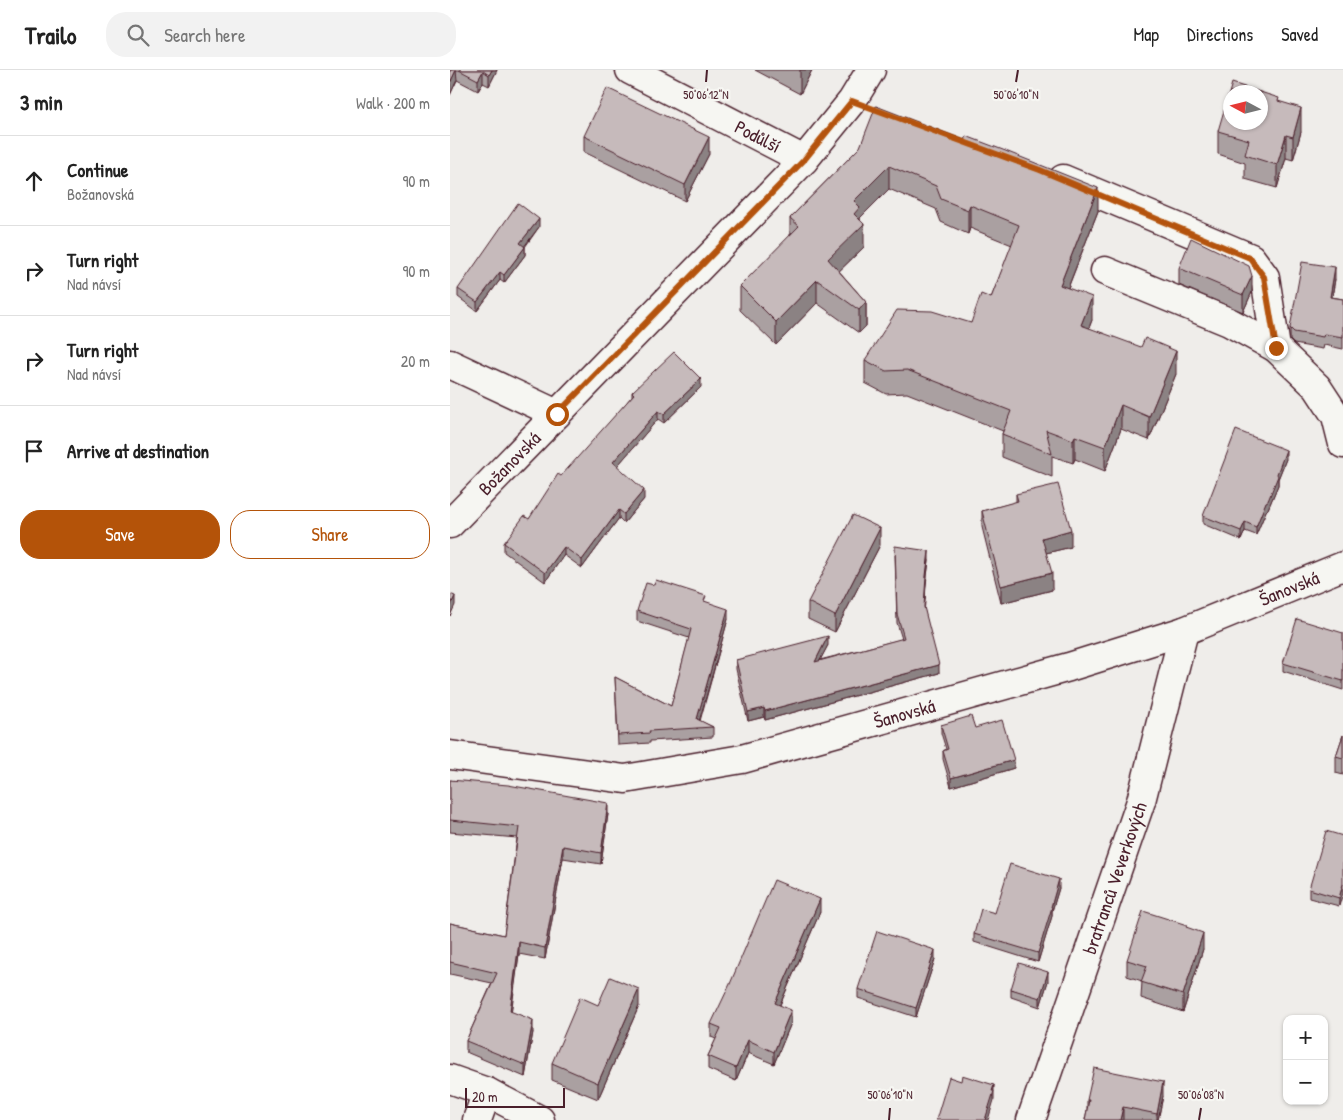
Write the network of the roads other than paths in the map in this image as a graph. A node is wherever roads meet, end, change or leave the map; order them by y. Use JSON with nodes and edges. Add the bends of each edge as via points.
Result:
{"nodes":[{"id":1,"x":630,"y":70,"type":"edge"},
{"id":2,"x":871,"y":70,"type":"edge"},
{"id":3,"x":804,"y":160,"type":"junction"},
{"id":4,"x":1040,"y":170,"type":"edge"},
{"id":5,"x":1105,"y":271,"type":"dead end"},
{"id":6,"x":1276,"y":348,"type":"junction"},
{"id":7,"x":450,"y":364,"type":"edge"},
{"id":8,"x":557,"y":414,"type":"junction"},
{"id":9,"x":1343,"y":444,"type":"edge"},
{"id":10,"x":450,"y":524,"type":"edge"},
{"id":11,"x":1343,"y":566,"type":"edge"},
{"id":12,"x":1184,"y":631,"type":"junction"},
{"id":13,"x":450,"y":755,"type":"edge"},
{"id":14,"x":450,"y":1079,"type":"edge"},
{"id":15,"x":487,"y":1092,"type":"junction"},
{"id":16,"x":477,"y":1120,"type":"edge"},
{"id":17,"x":540,"y":1120,"type":"edge"},
{"id":18,"x":1031,"y":1120,"type":"edge"}],
"edges":[{"from":1,"to":3,"type":"street","name":"Podůlší"},
{"from":2,"to":3,"type":"street","name":"Božanovská","via":[[864,106]]},
{"from":3,"to":8,"type":"street","name":"Božanovská"},
{"from":4,"to":6,"type":"street","via":[[1250,258],[1264,277]]},
{"from":5,"to":6,"type":"street","via":[[1229,322]]},
{"from":6,"to":9,"type":"street","via":[[1318,387],[1336,416]]},
{"from":7,"to":8,"type":"street"},
{"from":8,"to":10,"type":"street","name":"Božanovská"},
{"from":11,"to":12,"type":"street","name":"Šanovská"},
{"from":12,"to":13,"type":"street","name":"Šanovská","via":[[742,759],[644,776],[624,779]]},
{"from":12,"to":18,"type":"street","name":"bratranců Veverkových","via":[[1141,801]]},
{"from":14,"to":15,"type":"street"},
{"from":15,"to":16,"type":"street"},
{"from":15,"to":17,"type":"street"}]}
